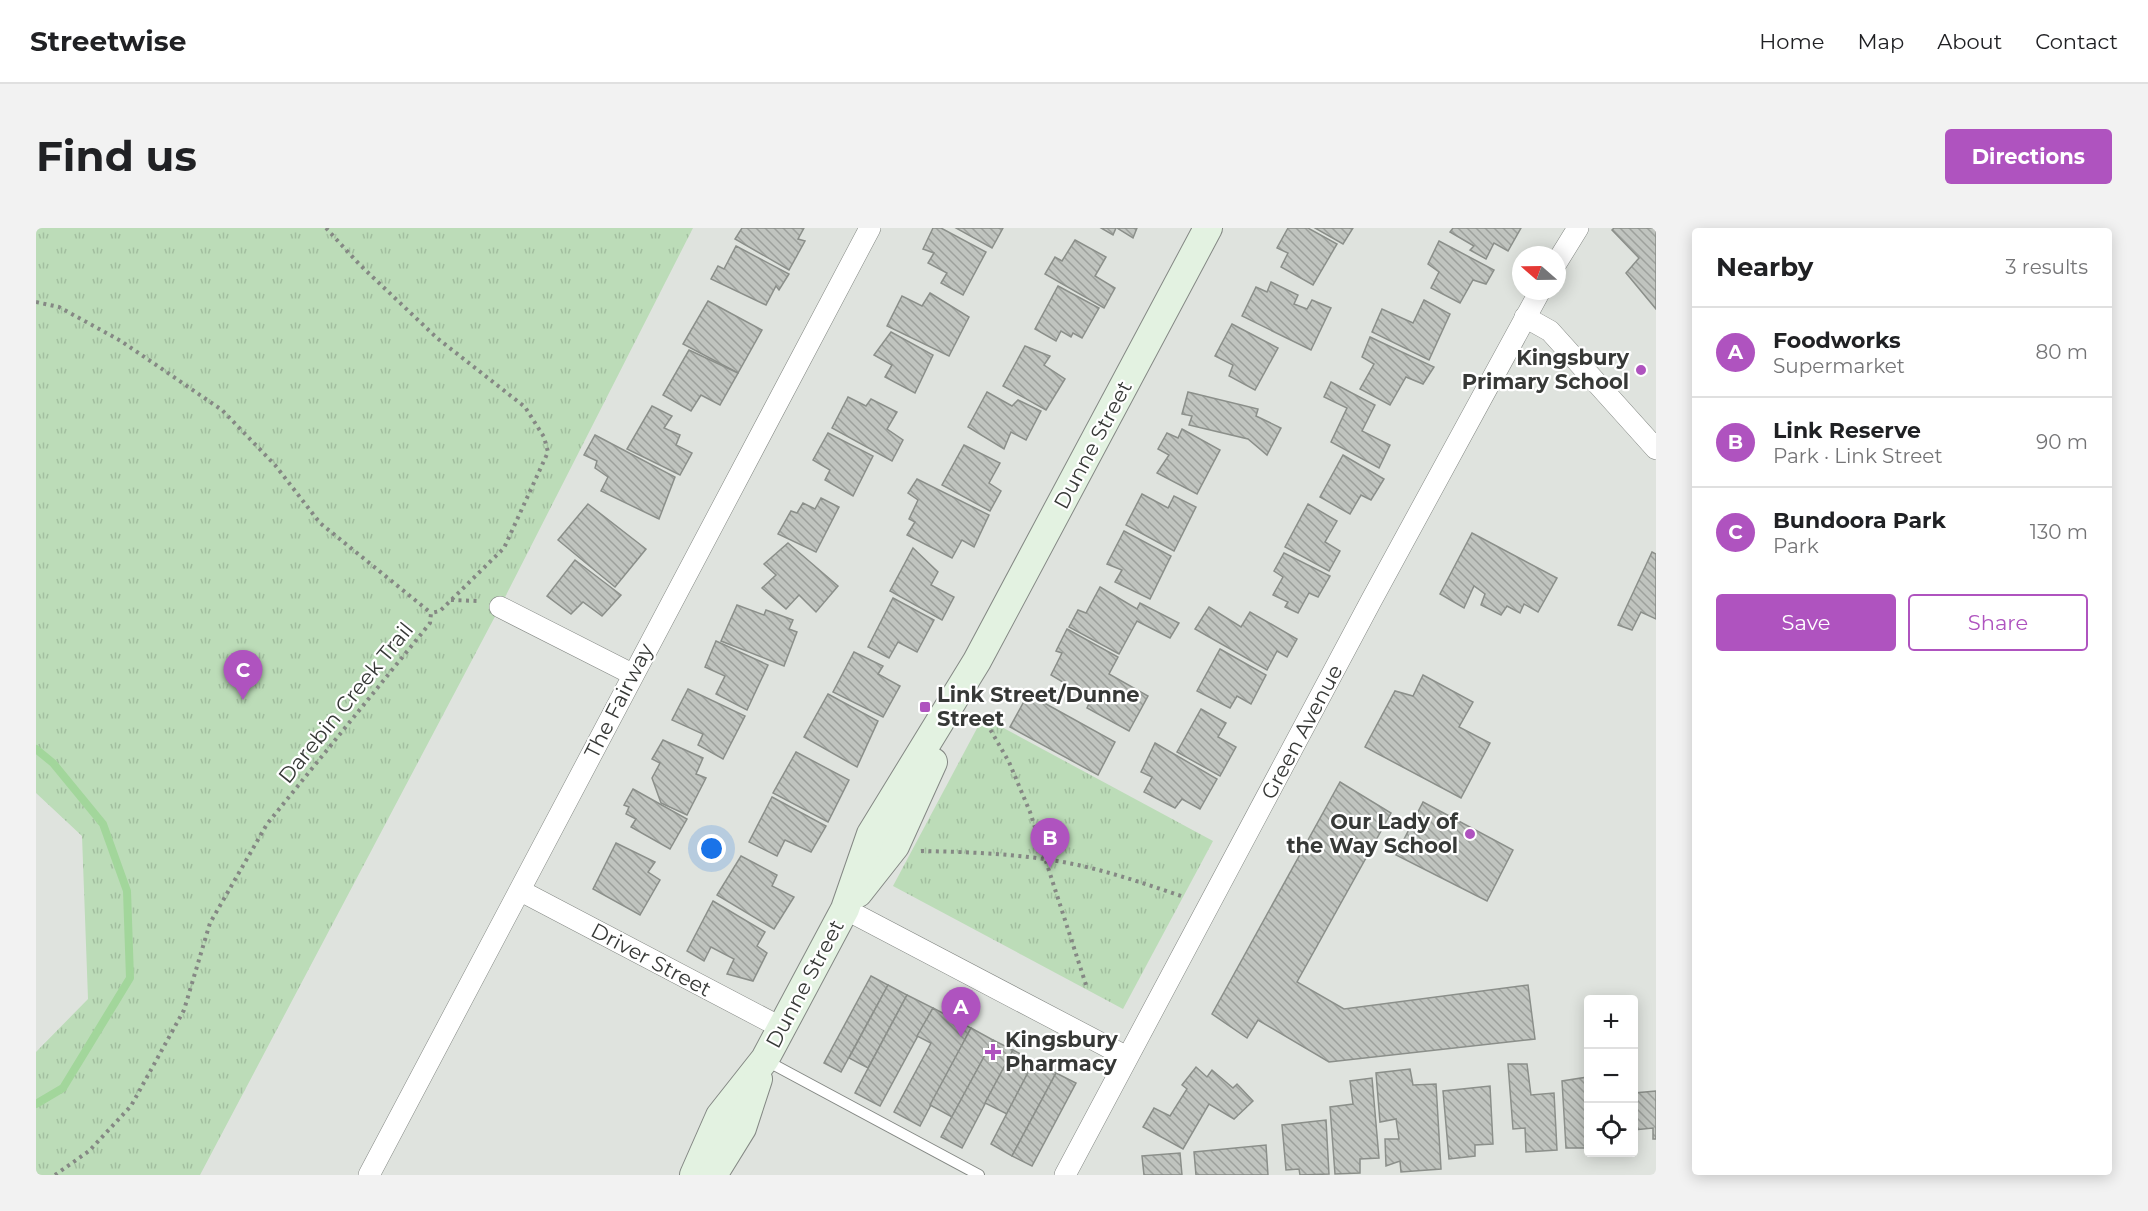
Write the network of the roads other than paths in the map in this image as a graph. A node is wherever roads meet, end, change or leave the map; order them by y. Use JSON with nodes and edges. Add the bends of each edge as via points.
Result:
{"nodes":[{"id":1,"x":870,"y":228,"type":"edge"},
{"id":2,"x":1208,"y":228,"type":"edge"},
{"id":3,"x":1578,"y":228,"type":"edge"},
{"id":4,"x":1566,"y":247,"type":"edge"},
{"id":5,"x":1535,"y":300,"type":"edge"},
{"id":6,"x":1525,"y":317,"type":"junction"},
{"id":7,"x":1656,"y":449,"type":"edge"},
{"id":8,"x":500,"y":607,"type":"dead end"},
{"id":9,"x":632,"y":674,"type":"junction"},
{"id":10,"x":521,"y":891,"type":"junction"},
{"id":11,"x":845,"y":909,"type":"junction"},
{"id":12,"x":782,"y":1028,"type":"junction"},
{"id":13,"x":1126,"y":1057,"type":"junction"},
{"id":14,"x":765,"y":1059,"type":"junction"},
{"id":15,"x":369,"y":1175,"type":"edge"},
{"id":16,"x":694,"y":1175,"type":"edge"},
{"id":17,"x":713,"y":1175,"type":"edge"},
{"id":18,"x":979,"y":1175,"type":"edge"},
{"id":19,"x":1065,"y":1175,"type":"edge"}],
"edges":[{"from":1,"to":9,"type":"street","name":"The Fairway"},
{"from":2,"to":11,"type":"main road","name":"Dunne Street","via":[[977,661],[871,834]]},
{"from":3,"to":4,"type":"street"},
{"from":5,"to":6,"type":"street","name":"Green Avenue"},
{"from":6,"to":7,"type":"street","via":[[1550,331]]},
{"from":6,"to":13,"type":"street","name":"Green Avenue"},
{"from":8,"to":9,"type":"street"},
{"from":9,"to":10,"type":"street","name":"The Fairway"},
{"from":10,"to":12,"type":"street","name":"Driver Street"},
{"from":10,"to":15,"type":"street","name":"The Fairway"},
{"from":11,"to":12,"type":"main road","name":"Dunne Street"},
{"from":11,"to":13,"type":"street"},
{"from":12,"to":14,"type":"main road","name":"Dunne Street"},
{"from":13,"to":19,"type":"street","name":"Green Avenue"},
{"from":14,"to":16,"type":"main road","name":"Dunne Street","via":[[720,1116]]},
{"from":14,"to":17,"type":"main road","name":"Dunne Street","via":[[742,1128]]},
{"from":14,"to":18,"type":"lane"}]}
